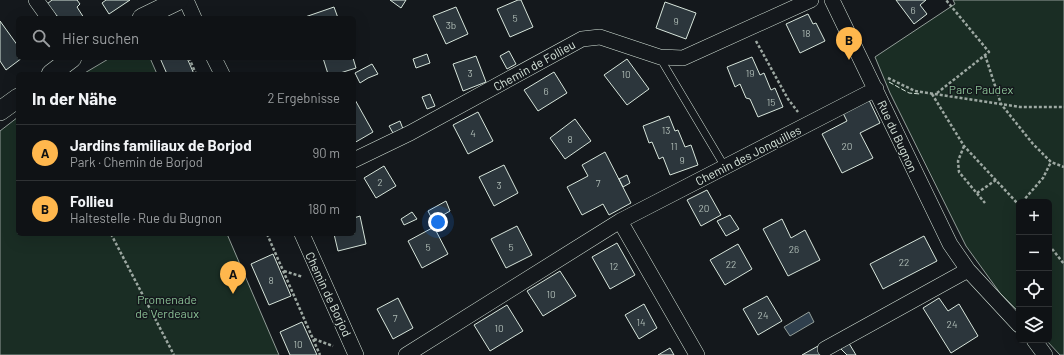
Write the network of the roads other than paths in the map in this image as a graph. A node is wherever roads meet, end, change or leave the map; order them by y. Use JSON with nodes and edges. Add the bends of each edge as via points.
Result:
{"nodes":[{"id":1,"x":36,"y":0,"type":"edge"},
{"id":2,"x":179,"y":0,"type":"edge"},
{"id":3,"x":186,"y":0,"type":"edge"},
{"id":4,"x":811,"y":0,"type":"edge"},
{"id":5,"x":832,"y":0,"type":"edge"},
{"id":6,"x":48,"y":16,"type":"edge"},
{"id":7,"x":146,"y":16,"type":"edge"},
{"id":8,"x":193,"y":16,"type":"edge"},
{"id":9,"x":660,"y":57,"type":"junction"},
{"id":10,"x":69,"y":60,"type":"edge"},
{"id":11,"x":215,"y":60,"type":"edge"},
{"id":12,"x":53,"y":72,"type":"edge"},
{"id":13,"x":221,"y":72,"type":"edge"},
{"id":14,"x":876,"y":89,"type":"junction"},
{"id":15,"x":16,"y":100,"type":"edge"},
{"id":16,"x":0,"y":112,"type":"edge"},
{"id":17,"x":356,"y":159,"type":"edge"},
{"id":18,"x":725,"y":167,"type":"junction"},
{"id":19,"x":620,"y":220,"type":"junction"},
{"id":20,"x":303,"y":236,"type":"edge"},
{"id":21,"x":968,"y":270,"type":"junction"},
{"id":22,"x":1016,"y":322,"type":"edge"},
{"id":23,"x":1036,"y":343,"type":"edge"},
{"id":24,"x":825,"y":348,"type":"dead end"},
{"id":25,"x":356,"y":355,"type":"edge"},
{"id":26,"x":406,"y":355,"type":"edge"},
{"id":27,"x":697,"y":355,"type":"edge"},
{"id":28,"x":1045,"y":355,"type":"edge"}],
"edges":[{"from":1,"to":6,"type":"street"},
{"from":2,"to":7,"type":"street"},
{"from":3,"to":8,"type":"street"},
{"from":4,"to":9,"type":"street","name":"Chemin de Follieu","via":[[683,58]]},
{"from":5,"to":14,"type":"street","name":"Rue du Bugnon"},
{"from":9,"to":17,"type":"street","name":"Chemin de Follieu","via":[[600,37],[582,39],[410,133]]},
{"from":9,"to":18,"type":"lane"},
{"from":10,"to":12,"type":"street"},
{"from":11,"to":13,"type":"street"},
{"from":14,"to":18,"type":"street","name":"Chemin des Jonquilles"},
{"from":14,"to":21,"type":"street","name":"Rue du Bugnon","via":[[950,244]]},
{"from":15,"to":16,"type":"street"},
{"from":18,"to":19,"type":"street","name":"Chemin des Jonquilles"},
{"from":19,"to":26,"type":"street","name":"Chemin des Jonquilles"},
{"from":19,"to":27,"type":"street"},
{"from":20,"to":25,"type":"street","name":"Chemin de Borjod"},
{"from":21,"to":22,"type":"street","name":"Rue du Bugnon"},
{"from":21,"to":24,"type":"street"},
{"from":23,"to":28,"type":"street"}]}
